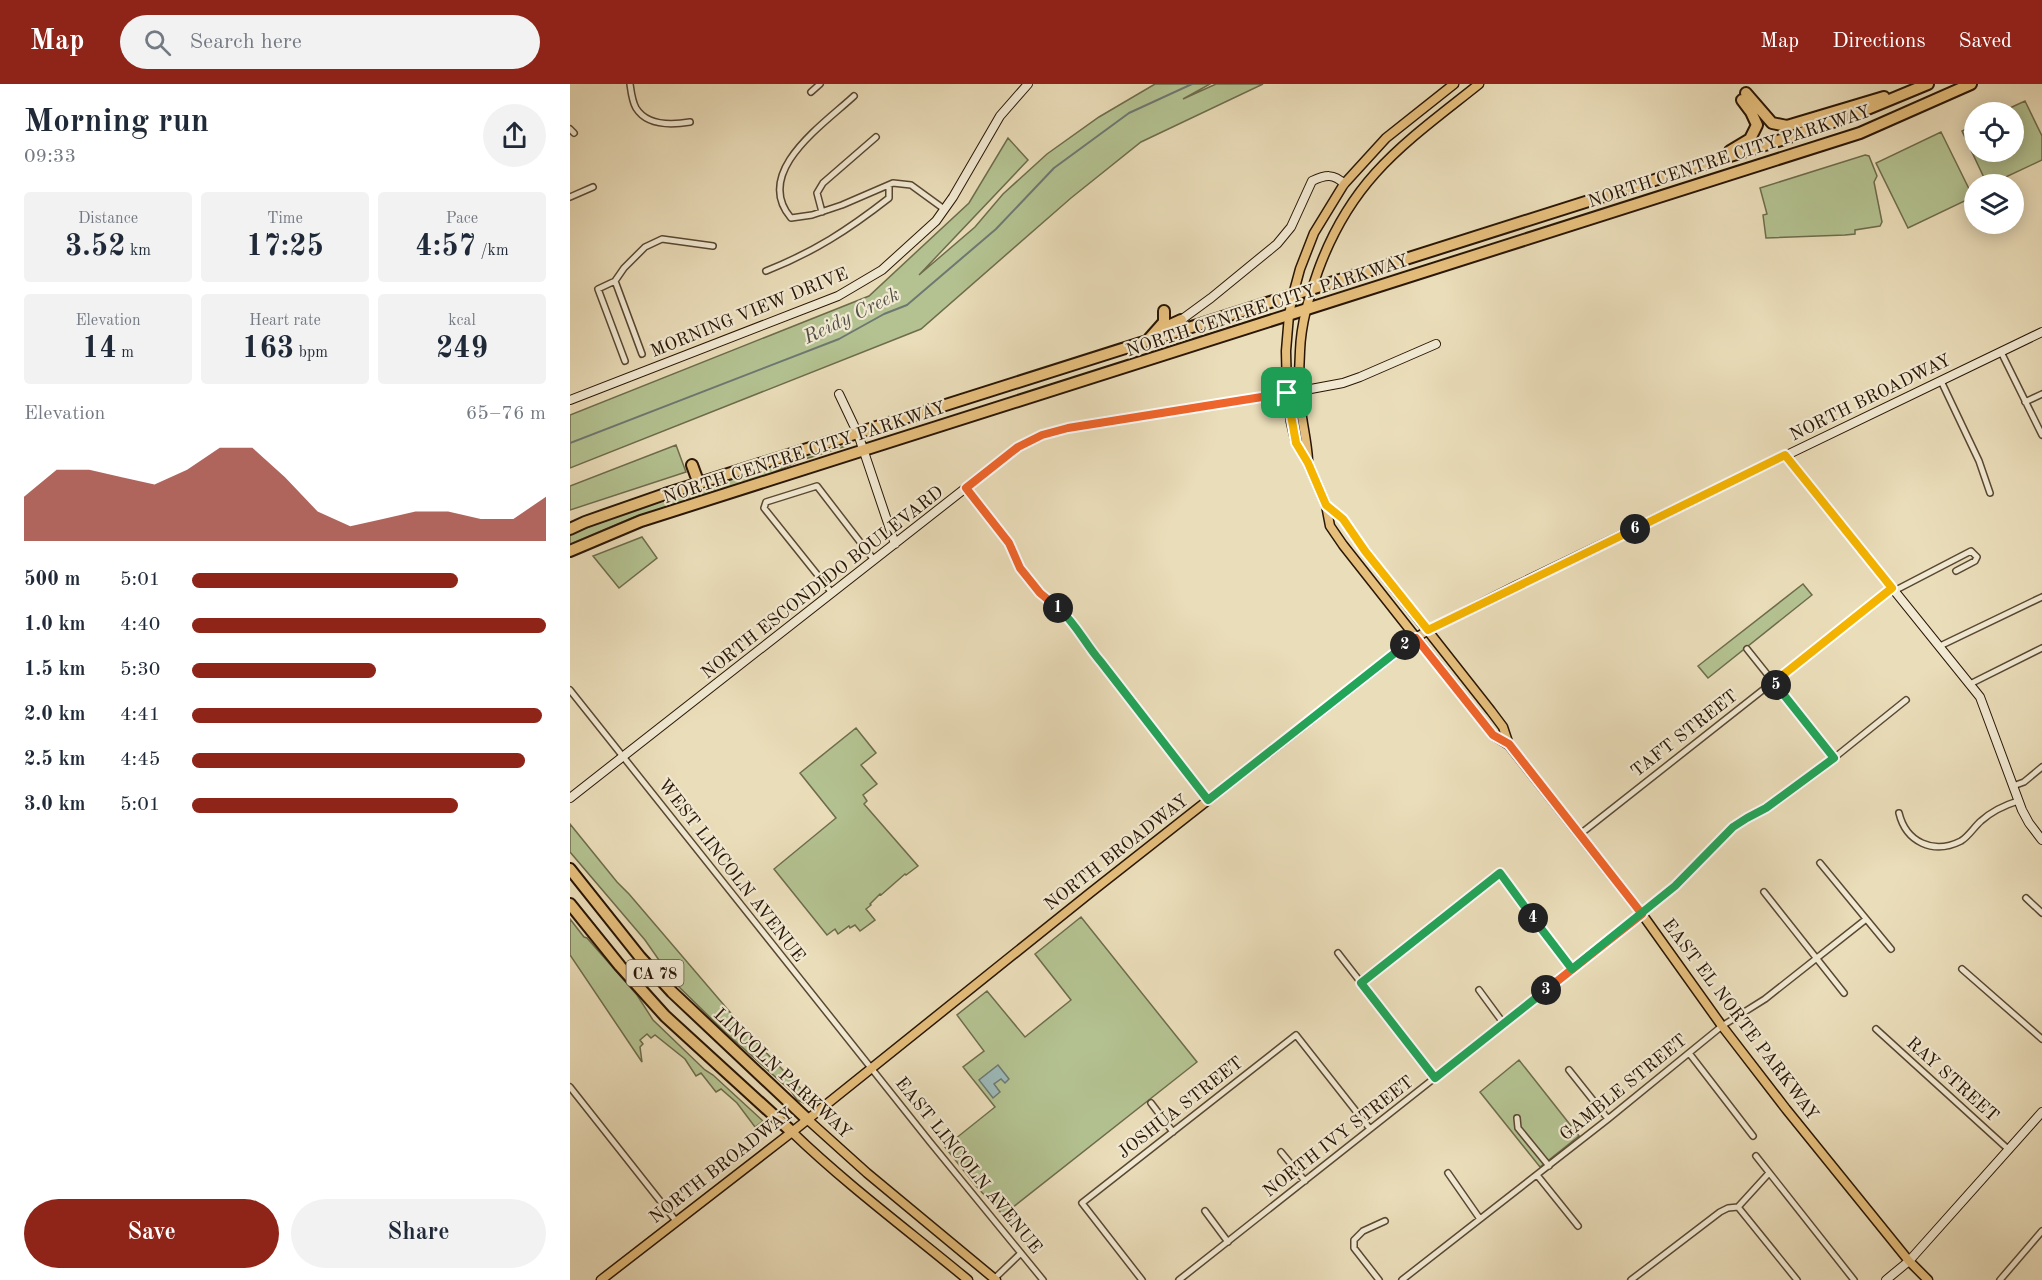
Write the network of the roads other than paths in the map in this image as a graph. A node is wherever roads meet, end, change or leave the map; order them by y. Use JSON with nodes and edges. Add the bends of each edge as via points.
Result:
{"nodes":[{"id":1,"x":630,"y":84,"type":"edge"},
{"id":2,"x":820,"y":84,"type":"edge"},
{"id":3,"x":1028,"y":84,"type":"edge"},
{"id":4,"x":1454,"y":84,"type":"edge"},
{"id":5,"x":1479,"y":84,"type":"edge"},
{"id":6,"x":1928,"y":84,"type":"edge"},
{"id":7,"x":1971,"y":84,"type":"edge"},
{"id":8,"x":811,"y":92,"type":"dead end"},
{"id":9,"x":1905,"y":94,"type":"junction"},
{"id":10,"x":854,"y":96,"type":"dead end"},
{"id":11,"x":690,"y":122,"type":"dead end"},
{"id":12,"x":876,"y":137,"type":"dead end"},
{"id":13,"x":1714,"y":161,"type":"junction"},
{"id":14,"x":1344,"y":184,"type":"junction"},
{"id":15,"x":889,"y":185,"type":"junction"},
{"id":16,"x":593,"y":187,"type":"dead end"},
{"id":17,"x":570,"y":197,"type":"edge"},
{"id":18,"x":944,"y":209,"type":"junction"},
{"id":19,"x":822,"y":212,"type":"junction"},
{"id":20,"x":713,"y":246,"type":"dead end"},
{"id":21,"x":766,"y":271,"type":"dead end"},
{"id":22,"x":615,"y":281,"type":"junction"},
{"id":23,"x":1312,"y":289,"type":"junction"},
{"id":24,"x":1293,"y":294,"type":"junction"},
{"id":25,"x":1305,"y":309,"type":"junction"},
{"id":26,"x":1164,"y":311,"type":"dead end"},
{"id":27,"x":1289,"y":315,"type":"junction"},
{"id":28,"x":1181,"y":320,"type":"joint"},
{"id":29,"x":1158,"y":330,"type":"junction"},
{"id":30,"x":2042,"y":332,"type":"edge"},
{"id":31,"x":1149,"y":339,"type":"junction"},
{"id":32,"x":1436,"y":344,"type":"dead end"},
{"id":33,"x":2001,"y":352,"type":"junction"},
{"id":34,"x":642,"y":354,"type":"dead end"},
{"id":35,"x":625,"y":361,"type":"dead end"},
{"id":36,"x":1941,"y":381,"type":"junction"},
{"id":37,"x":1300,"y":391,"type":"junction"},
{"id":38,"x":1287,"y":393,"type":"junction"},
{"id":39,"x":839,"y":394,"type":"dead end"},
{"id":40,"x":2042,"y":394,"type":"edge"},
{"id":41,"x":570,"y":400,"type":"edge"},
{"id":42,"x":2025,"y":402,"type":"junction"},
{"id":43,"x":858,"y":434,"type":"junction"},
{"id":44,"x":2042,"y":435,"type":"edge"},
{"id":45,"x":864,"y":450,"type":"junction"},
{"id":46,"x":1785,"y":455,"type":"junction"},
{"id":47,"x":1308,"y":463,"type":"junction"},
{"id":48,"x":692,"y":465,"type":"dead end"},
{"id":49,"x":699,"y":484,"type":"junction"},
{"id":50,"x":966,"y":488,"type":"junction"},
{"id":51,"x":1990,"y":493,"type":"dead end"},
{"id":52,"x":1326,"y":505,"type":"junction"},
{"id":53,"x":570,"y":528,"type":"edge"},
{"id":54,"x":895,"y":544,"type":"junction"},
{"id":55,"x":570,"y":551,"type":"edge"},
{"id":56,"x":874,"y":560,"type":"junction"},
{"id":57,"x":1956,"y":571,"type":"dead end"},
{"id":58,"x":1893,"y":589,"type":"junction"},
{"id":59,"x":832,"y":593,"type":"junction"},
{"id":60,"x":2042,"y":597,"type":"edge"},
{"id":61,"x":1428,"y":630,"type":"junction"},
{"id":62,"x":1416,"y":638,"type":"junction"},
{"id":63,"x":1940,"y":646,"type":"junction"},
{"id":64,"x":2042,"y":648,"type":"edge"},
{"id":65,"x":1747,"y":649,"type":"dead end"},
{"id":66,"x":1774,"y":682,"type":"junction"},
{"id":67,"x":1970,"y":684,"type":"junction"},
{"id":68,"x":570,"y":690,"type":"edge"},
{"id":69,"x":1906,"y":700,"type":"dead end"},
{"id":70,"x":1509,"y":744,"type":"junction"},
{"id":71,"x":623,"y":757,"type":"junction"},
{"id":72,"x":1834,"y":758,"type":"junction"},
{"id":73,"x":2042,"y":767,"type":"edge"},
{"id":74,"x":2013,"y":786,"type":"junction"},
{"id":75,"x":570,"y":798,"type":"edge"},
{"id":76,"x":1208,"y":800,"type":"junction"},
{"id":77,"x":2018,"y":801,"type":"junction"},
{"id":78,"x":1899,"y":813,"type":"dead end"},
{"id":79,"x":1580,"y":836,"type":"junction"},
{"id":80,"x":2042,"y":840,"type":"edge"},
{"id":81,"x":1820,"y":863,"type":"dead end"},
{"id":82,"x":570,"y":869,"type":"edge"},
{"id":83,"x":1764,"y":892,"type":"dead end"},
{"id":84,"x":2026,"y":898,"type":"dead end"},
{"id":85,"x":570,"y":904,"type":"edge"},
{"id":86,"x":2042,"y":913,"type":"edge"},
{"id":87,"x":1642,"y":914,"type":"junction"},
{"id":88,"x":1865,"y":920,"type":"junction"},
{"id":89,"x":1891,"y":949,"type":"dead end"},
{"id":90,"x":1338,"y":953,"type":"dead end"},
{"id":91,"x":1818,"y":959,"type":"junction"},
{"id":92,"x":1572,"y":969,"type":"junction"},
{"id":93,"x":1962,"y":969,"type":"dead end"},
{"id":94,"x":1361,"y":983,"type":"junction"},
{"id":95,"x":1479,"y":990,"type":"dead end"},
{"id":96,"x":1844,"y":993,"type":"dead end"},
{"id":97,"x":1504,"y":1024,"type":"junction"},
{"id":98,"x":1722,"y":1026,"type":"junction"},
{"id":99,"x":1876,"y":1029,"type":"dead end"},
{"id":100,"x":2042,"y":1039,"type":"edge"},
{"id":101,"x":1689,"y":1053,"type":"junction"},
{"id":102,"x":872,"y":1069,"type":"junction"},
{"id":103,"x":1569,"y":1070,"type":"dead end"},
{"id":104,"x":1435,"y":1078,"type":"junction"},
{"id":105,"x":570,"y":1087,"type":"edge"},
{"id":106,"x":1150,"y":1103,"type":"dead end"},
{"id":107,"x":2042,"y":1112,"type":"edge"},
{"id":108,"x":1516,"y":1118,"type":"dead end"},
{"id":109,"x":807,"y":1119,"type":"junction"},
{"id":110,"x":1608,"y":1119,"type":"junction"},
{"id":111,"x":1370,"y":1129,"type":"junction"},
{"id":112,"x":792,"y":1132,"type":"junction"},
{"id":113,"x":1173,"y":1132,"type":"junction"},
{"id":114,"x":1753,"y":1136,"type":"dead end"},
{"id":115,"x":2009,"y":1150,"type":"junction"},
{"id":116,"x":1281,"y":1152,"type":"dead end"},
{"id":117,"x":1756,"y":1156,"type":"dead end"},
{"id":118,"x":1549,"y":1166,"type":"junction"},
{"id":119,"x":1448,"y":1173,"type":"dead end"},
{"id":120,"x":1769,"y":1173,"type":"junction"},
{"id":121,"x":1537,"y":1175,"type":"junction"},
{"id":122,"x":1305,"y":1180,"type":"junction"},
{"id":123,"x":1738,"y":1207,"type":"junction"},
{"id":124,"x":1204,"y":1211,"type":"dead end"},
{"id":125,"x":1480,"y":1219,"type":"junction"},
{"id":126,"x":676,"y":1221,"type":"junction"},
{"id":127,"x":1385,"y":1221,"type":"dead end"},
{"id":128,"x":1578,"y":1226,"type":"dead end"},
{"id":129,"x":2042,"y":1231,"type":"edge"},
{"id":130,"x":1228,"y":1242,"type":"junction"},
{"id":131,"x":1021,"y":1253,"type":"junction"},
{"id":132,"x":1910,"y":1261,"type":"junction"},
{"id":133,"x":601,"y":1280,"type":"edge"},
{"id":134,"x":968,"y":1280,"type":"edge"},
{"id":135,"x":995,"y":1280,"type":"edge"},
{"id":136,"x":1042,"y":1280,"type":"edge"},
{"id":137,"x":1142,"y":1280,"type":"edge"},
{"id":138,"x":1179,"y":1280,"type":"edge"},
{"id":139,"x":1379,"y":1280,"type":"edge"},
{"id":140,"x":1402,"y":1280,"type":"edge"},
{"id":141,"x":1630,"y":1280,"type":"edge"},
{"id":142,"x":1797,"y":1280,"type":"edge"},
{"id":143,"x":1854,"y":1280,"type":"edge"},
{"id":144,"x":1886,"y":1280,"type":"edge"},
{"id":145,"x":1928,"y":1280,"type":"edge"},
{"id":146,"x":2000,"y":1280,"type":"edge"}],
"edges":[{"from":1,"to":11,"type":"street","via":[[641,114],[669,125]]},
{"from":2,"to":8,"type":"street"},
{"from":3,"to":18,"type":"street","name":"MORNING VIEW DRIVE","via":[[1000,116]]},
{"from":4,"to":14,"type":"main road","name":"EAST EL NORTE PARKWAY","via":[[1386,138]]},
{"from":5,"to":23,"type":"main road","via":[[1399,148],[1371,177],[1336,228]]},
{"from":6,"to":9,"type":"highway","name":"NORTH CENTRE CITY PARKWAY"},
{"from":7,"to":25,"type":"highway","name":"NORTH CENTRE CITY PARKWAY","via":[[1860,133]]},
{"from":9,"to":13,"type":"highway","name":"NORTH CENTRE CITY PARKWAY"},
{"from":9,"to":13,"type":"highway","via":[[1889,95],[1787,126],[1772,123],[1743,95],[1757,124],[1754,132],[1750,139]]},
{"from":10,"to":19,"type":"street","via":[[795,149],[784,169],[781,203],[791,218]]},
{"from":12,"to":19,"type":"street","via":[[823,183],[817,193]]},
{"from":13,"to":23,"type":"highway","name":"NORTH CENTRE CITY PARKWAY"},
{"from":14,"to":24,"type":"main road","name":"EAST EL NORTE PARKWAY","via":[[1314,233]]},
{"from":14,"to":28,"type":"street","via":[[1338,177],[1324,176],[1312,181],[1291,226],[1277,244]]},
{"from":15,"to":18,"type":"street","via":[[911,185]]},
{"from":15,"to":19,"type":"street"},
{"from":15,"to":21,"type":"street","via":[[889,198],[843,232]]},
{"from":16,"to":17,"type":"street"},
{"from":18,"to":41,"type":"street","name":"MORNING VIEW DRIVE","via":[[882,270],[838,296]]},
{"from":20,"to":22,"type":"street","via":[[662,239],[645,247]]},
{"from":22,"to":34,"type":"street"},
{"from":22,"to":35,"type":"street","via":[[598,289]]},
{"from":23,"to":24,"type":"highway","name":"NORTH CENTRE CITY PARKWAY"},
{"from":23,"to":25,"type":"main road"},
{"from":24,"to":27,"type":"main road","name":"EAST EL NORTE PARKWAY"},
{"from":24,"to":31,"type":"highway","name":"NORTH CENTRE CITY PARKWAY"},
{"from":25,"to":27,"type":"highway","name":"NORTH CENTRE CITY PARKWAY"},
{"from":25,"to":37,"type":"main road"},
{"from":26,"to":29,"type":"highway","via":[[1164,322]]},
{"from":27,"to":38,"type":"main road","name":"EAST EL NORTE PARKWAY"},
{"from":27,"to":45,"type":"highway","name":"NORTH CENTRE CITY PARKWAY"},
{"from":28,"to":29,"type":"highway"},
{"from":29,"to":31,"type":"highway"},
{"from":30,"to":33,"type":"street","name":"NORTH BROADWAY"},
{"from":31,"to":43,"type":"highway","name":"NORTH CENTRE CITY PARKWAY"},
{"from":32,"to":37,"type":"street","via":[[1343,383]]},
{"from":33,"to":36,"type":"street","name":"NORTH BROADWAY"},
{"from":33,"to":42,"type":"street"},
{"from":36,"to":46,"type":"street","name":"NORTH BROADWAY"},
{"from":36,"to":51,"type":"street"},
{"from":37,"to":47,"type":"main road"},
{"from":38,"to":47,"type":"main road","name":"EAST EL NORTE PARKWAY","via":[[1296,443]]},
{"from":38,"to":50,"type":"street","name":"NORTH ESCONDIDO BOULEVARD","via":[[1042,435],[1018,447]]},
{"from":39,"to":43,"type":"street"},
{"from":40,"to":42,"type":"street"},
{"from":42,"to":44,"type":"street"},
{"from":43,"to":45,"type":"street"},
{"from":43,"to":49,"type":"highway","name":"NORTH CENTRE CITY PARKWAY"},
{"from":45,"to":54,"type":"street"},
{"from":45,"to":55,"type":"highway","name":"NORTH CENTRE CITY PARKWAY","via":[[641,521]]},
{"from":46,"to":58,"type":"street"},
{"from":46,"to":61,"type":"street","name":"NORTH BROADWAY"},
{"from":47,"to":52,"type":"main road","name":"EAST EL NORTE PARKWAY"},
{"from":48,"to":49,"type":"highway"},
{"from":49,"to":53,"type":"highway","name":"NORTH CENTRE CITY PARKWAY"},
{"from":50,"to":54,"type":"street","name":"NORTH ESCONDIDO BOULEVARD"},
{"from":50,"to":76,"type":"street","via":[[1009,543],[1020,568],[1040,593],[1070,618],[1088,648]]},
{"from":52,"to":61,"type":"main road","name":"EAST EL NORTE PARKWAY","via":[[1343,519]]},
{"from":52,"to":62,"type":"main road","name":"EAST EL NORTE PARKWAY","via":[[1330,526]]},
{"from":54,"to":56,"type":"street","name":"NORTH ESCONDIDO BOULEVARD"},
{"from":56,"to":59,"type":"street","name":"NORTH ESCONDIDO BOULEVARD"},
{"from":56,"to":59,"type":"street","via":[[817,486],[766,502],[765,508]]},
{"from":57,"to":58,"type":"street","name":"TAFT STREET","via":[[1977,557],[1971,551]]},
{"from":58,"to":63,"type":"street"},
{"from":58,"to":66,"type":"street","name":"TAFT STREET"},
{"from":59,"to":71,"type":"street","name":"NORTH ESCONDIDO BOULEVARD"},
{"from":60,"to":63,"type":"street"},
{"from":61,"to":62,"type":"main road","name":"NORTH BROADWAY"},
{"from":61,"to":70,"type":"main road","name":"EAST EL NORTE PARKWAY","via":[[1503,727]]},
{"from":62,"to":70,"type":"main road","name":"EAST EL NORTE PARKWAY","via":[[1493,735]]},
{"from":62,"to":76,"type":"main road","name":"NORTH BROADWAY"},
{"from":63,"to":67,"type":"street"},
{"from":64,"to":67,"type":"street"},
{"from":65,"to":66,"type":"street"},
{"from":66,"to":72,"type":"street"},
{"from":66,"to":79,"type":"street","name":"TAFT STREET"},
{"from":67,"to":74,"type":"street","via":[[1986,709]]},
{"from":68,"to":71,"type":"street","name":"WEST LINCOLN AVENUE"},
{"from":69,"to":72,"type":"street","name":"NORTH IVY STREET"},
{"from":70,"to":79,"type":"main road","name":"EAST EL NORTE PARKWAY"},
{"from":71,"to":75,"type":"street","name":"NORTH ESCONDIDO BOULEVARD"},
{"from":71,"to":102,"type":"street","name":"WEST LINCOLN AVENUE"},
{"from":72,"to":87,"type":"street","name":"NORTH IVY STREET","via":[[1733,827]]},
{"from":73,"to":74,"type":"street"},
{"from":74,"to":77,"type":"street"},
{"from":76,"to":102,"type":"main road","name":"NORTH BROADWAY"},
{"from":77,"to":78,"type":"street","via":[[1992,813],[1963,840],[1947,846],[1919,843],[1911,837]]},
{"from":77,"to":80,"type":"street"},
{"from":79,"to":87,"type":"main road","name":"EAST EL NORTE PARKWAY"},
{"from":81,"to":88,"type":"street"},
{"from":82,"to":109,"type":"highway","name":"LINCOLN PARKWAY","number":"CA 78","via":[[672,992]]},
{"from":83,"to":91,"type":"street"},
{"from":84,"to":86,"type":"street"},
{"from":85,"to":112,"type":"highway","name":"LINCOLN PARKWAY","number":"CA 78","via":[[665,1016]]},
{"from":87,"to":92,"type":"street","name":"NORTH IVY STREET"},
{"from":87,"to":98,"type":"main road","name":"EAST EL NORTE PARKWAY"},
{"from":88,"to":89,"type":"street"},
{"from":88,"to":91,"type":"street","name":"GAMBLE STREET"},
{"from":90,"to":94,"type":"street"},
{"from":91,"to":96,"type":"street"},
{"from":91,"to":98,"type":"street","name":"GAMBLE STREET","via":[[1766,999]]},
{"from":92,"to":94,"type":"street","via":[[1500,873]]},
{"from":92,"to":97,"type":"street","name":"NORTH IVY STREET"},
{"from":93,"to":100,"type":"street"},
{"from":94,"to":104,"type":"street"},
{"from":95,"to":97,"type":"street"},
{"from":97,"to":104,"type":"street","name":"NORTH IVY STREET"},
{"from":98,"to":101,"type":"street","name":"GAMBLE STREET"},
{"from":98,"to":132,"type":"main road","name":"EAST EL NORTE PARKWAY"},
{"from":99,"to":115,"type":"street","name":"RAY STREET"},
{"from":101,"to":110,"type":"street","name":"GAMBLE STREET"},
{"from":101,"to":114,"type":"street"},
{"from":102,"to":109,"type":"main road","name":"NORTH BROADWAY"},
{"from":102,"to":131,"type":"street","name":"EAST LINCOLN AVENUE"},
{"from":103,"to":110,"type":"street"},
{"from":104,"to":111,"type":"street","name":"NORTH IVY STREET"},
{"from":105,"to":126,"type":"street"},
{"from":106,"to":113,"type":"street"},
{"from":107,"to":115,"type":"street"},
{"from":108,"to":118,"type":"street","via":[[1518,1128]]},
{"from":109,"to":112,"type":"main road","name":"NORTH BROADWAY"},
{"from":109,"to":135,"type":"main road","name":"LINCOLN PARKWAY"},
{"from":110,"to":118,"type":"street","name":"GAMBLE STREET"},
{"from":111,"to":113,"type":"street","name":"JOSHUA STREET","via":[[1296,1035]]},
{"from":111,"to":122,"type":"street","name":"NORTH IVY STREET"},
{"from":112,"to":126,"type":"main road","name":"NORTH BROADWAY"},
{"from":112,"to":134,"type":"main road","name":"LINCOLN PARKWAY"},
{"from":113,"to":137,"type":"street","name":"JOSHUA STREET","via":[[1082,1203]]},
{"from":115,"to":132,"type":"street"},
{"from":116,"to":122,"type":"street"},
{"from":117,"to":120,"type":"street"},
{"from":118,"to":121,"type":"street","name":"GAMBLE STREET"},
{"from":119,"to":125,"type":"street"},
{"from":120,"to":123,"type":"street"},
{"from":120,"to":143,"type":"street"},
{"from":121,"to":125,"type":"street","name":"GAMBLE STREET"},
{"from":121,"to":128,"type":"street"},
{"from":122,"to":130,"type":"street","name":"NORTH IVY STREET"},
{"from":123,"to":141,"type":"street","via":[[1720,1212]]},
{"from":123,"to":142,"type":"street"},
{"from":124,"to":130,"type":"street"},
{"from":125,"to":140,"type":"street","name":"GAMBLE STREET"},
{"from":126,"to":133,"type":"main road","name":"NORTH BROADWAY"},
{"from":127,"to":139,"type":"street","via":[[1363,1231],[1354,1240],[1353,1248]]},
{"from":129,"to":146,"type":"street"},
{"from":130,"to":138,"type":"street","name":"NORTH IVY STREET"},
{"from":131,"to":135,"type":"street"},
{"from":131,"to":136,"type":"street","name":"EAST LINCOLN AVENUE"},
{"from":132,"to":144,"type":"street"},
{"from":132,"to":145,"type":"main road","name":"EAST EL NORTE PARKWAY"}]}
